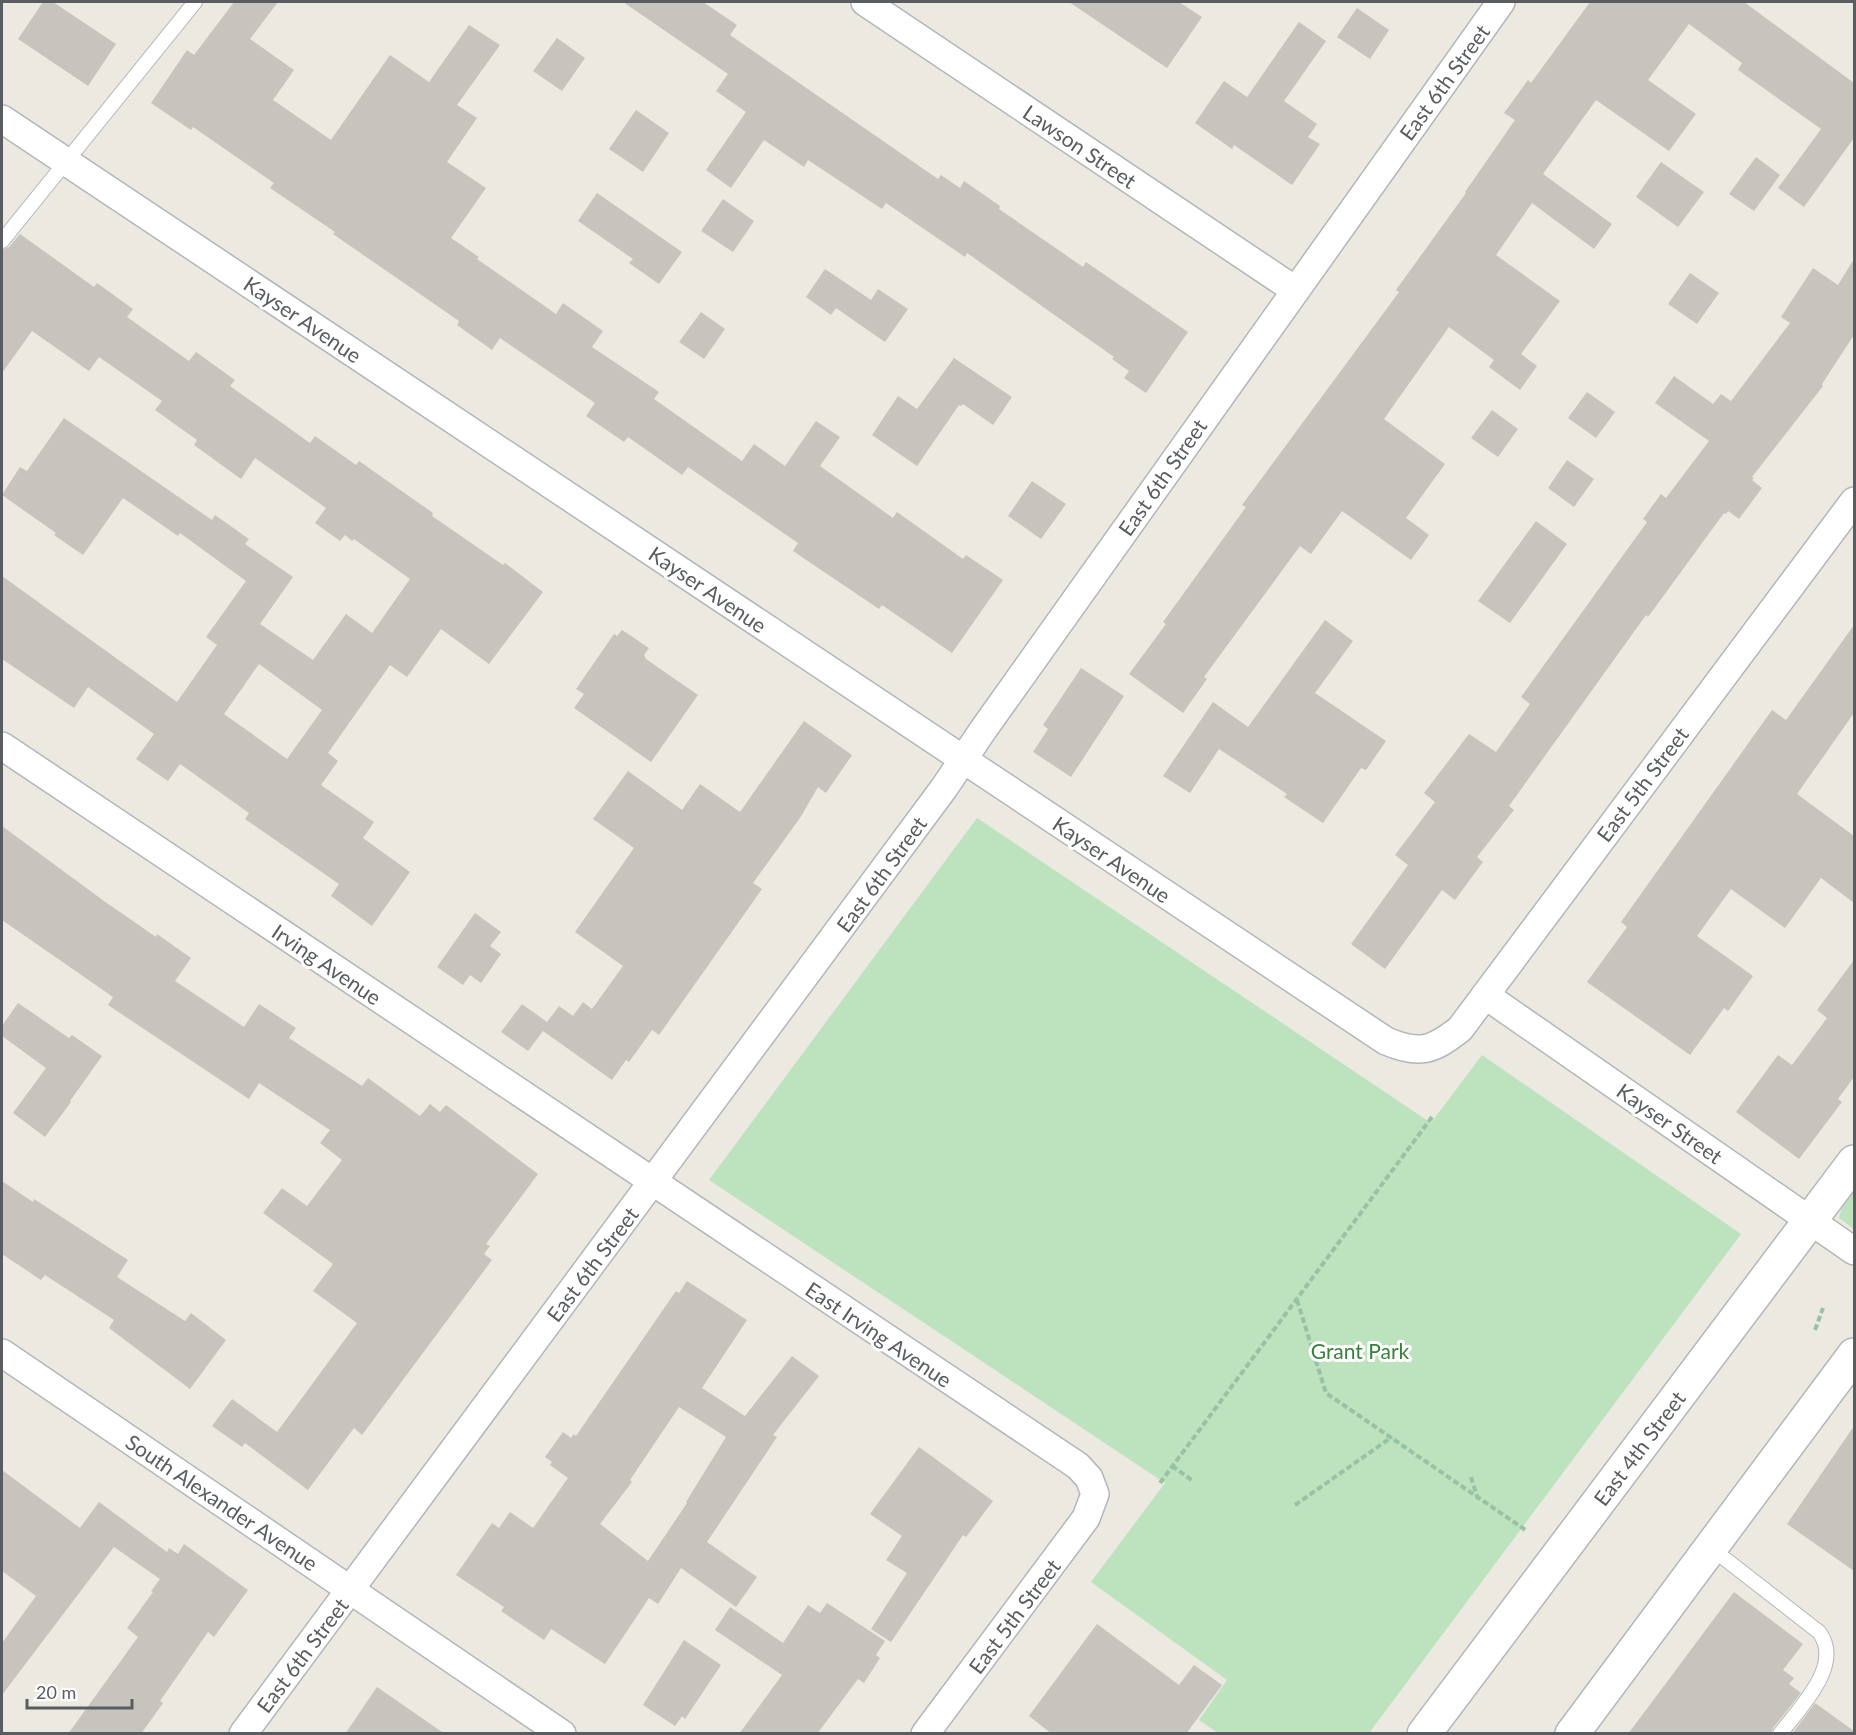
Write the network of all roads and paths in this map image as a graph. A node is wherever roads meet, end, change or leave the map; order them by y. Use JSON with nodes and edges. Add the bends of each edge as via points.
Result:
{"nodes":[{"id":1,"x":195,"y":2,"type":"edge"},
{"id":2,"x":865,"y":2,"type":"edge"},
{"id":3,"x":1502,"y":2,"type":"edge"},
{"id":4,"x":2,"y":118,"type":"edge"},
{"id":5,"x":66,"y":161,"type":"junction"},
{"id":6,"x":2,"y":241,"type":"edge"},
{"id":7,"x":1295,"y":290,"type":"junction"},
{"id":8,"x":1854,"y":501,"type":"edge"},
{"id":9,"x":2,"y":746,"type":"edge"},
{"id":10,"x":963,"y":759,"type":"junction"},
{"id":11,"x":1485,"y":995,"type":"junction"},
{"id":12,"x":1417,"y":1051,"type":"joint"},
{"id":13,"x":1432,"y":1117,"type":"dead end"},
{"id":14,"x":1854,"y":1162,"type":"edge"},
{"id":15,"x":653,"y":1182,"type":"junction"},
{"id":16,"x":1810,"y":1221,"type":"junction"},
{"id":17,"x":1854,"y":1251,"type":"edge"},
{"id":18,"x":1297,"y":1299,"type":"junction"},
{"id":19,"x":1823,"y":1308,"type":"dead end"},
{"id":20,"x":1815,"y":1330,"type":"dead end"},
{"id":21,"x":2,"y":1353,"type":"edge"},
{"id":22,"x":1854,"y":1356,"type":"edge"},
{"id":23,"x":1392,"y":1437,"type":"junction"},
{"id":24,"x":1172,"y":1466,"type":"junction"},
{"id":25,"x":1471,"y":1477,"type":"dead end"},
{"id":26,"x":1193,"y":1481,"type":"dead end"},
{"id":27,"x":1160,"y":1483,"type":"dead end"},
{"id":28,"x":1095,"y":1494,"type":"joint"},
{"id":29,"x":1478,"y":1499,"type":"junction"},
{"id":30,"x":1295,"y":1505,"type":"dead end"},
{"id":31,"x":1527,"y":1531,"type":"dead end"},
{"id":32,"x":1711,"y":1548,"type":"junction"},
{"id":33,"x":351,"y":1590,"type":"junction"},
{"id":34,"x":243,"y":1734,"type":"edge"},
{"id":35,"x":562,"y":1734,"type":"edge"},
{"id":36,"x":925,"y":1734,"type":"edge"},
{"id":37,"x":1424,"y":1734,"type":"edge"},
{"id":38,"x":1572,"y":1734,"type":"edge"},
{"id":39,"x":1780,"y":1734,"type":"edge"}],
"edges":[{"from":1,"to":5,"type":"lane"},
{"from":2,"to":7,"type":"street","name":"Lawson Street"},
{"from":3,"to":7,"type":"street","name":"East 6th Street"},
{"from":4,"to":5,"type":"street","name":"Kayser Avenue"},
{"from":5,"to":6,"type":"lane"},
{"from":5,"to":10,"type":"street","name":"Kayser Avenue"},
{"from":7,"to":10,"type":"street","name":"East 6th Street"},
{"from":8,"to":11,"type":"street","name":"East 5th Street"},
{"from":9,"to":15,"type":"street","name":"Irving Avenue"},
{"from":10,"to":12,"type":"street","name":"Kayser Avenue","via":[[1386,1041]]},
{"from":10,"to":15,"type":"street","name":"East 6th Street"},
{"from":11,"to":12,"type":"street","name":"East 5th Street","via":[[1460,1029],[1430,1048]]},
{"from":11,"to":16,"type":"street","name":"Kayser Street"},
{"from":13,"to":18,"type":"path"},
{"from":14,"to":16,"type":"street","name":"East 4th Street"},
{"from":15,"to":28,"type":"street","name":"East Irving Avenue","via":[[1078,1466],[1089,1478]]},
{"from":15,"to":33,"type":"street","name":"East 6th Street"},
{"from":16,"to":17,"type":"street","name":"Kayser Street"},
{"from":16,"to":37,"type":"street","name":"East 4th Street"},
{"from":18,"to":23,"type":"path","via":[[1326,1393]]},
{"from":18,"to":24,"type":"path"},
{"from":19,"to":20,"type":"path"},
{"from":21,"to":33,"type":"street","name":"South Alexander Avenue"},
{"from":22,"to":32,"type":"street"},
{"from":23,"to":29,"type":"path"},
{"from":23,"to":30,"type":"path"},
{"from":24,"to":26,"type":"path"},
{"from":24,"to":27,"type":"path"},
{"from":25,"to":29,"type":"path"},
{"from":28,"to":36,"type":"street","name":"East 5th Street","via":[[1080,1526]]},
{"from":29,"to":31,"type":"path"},
{"from":32,"to":38,"type":"street"},
{"from":32,"to":39,"type":"lane","via":[[1824,1639],[1827,1660],[1823,1674]]},
{"from":33,"to":34,"type":"street","name":"East 6th Street"},
{"from":33,"to":35,"type":"street","name":"South Alexander Avenue"}]}
